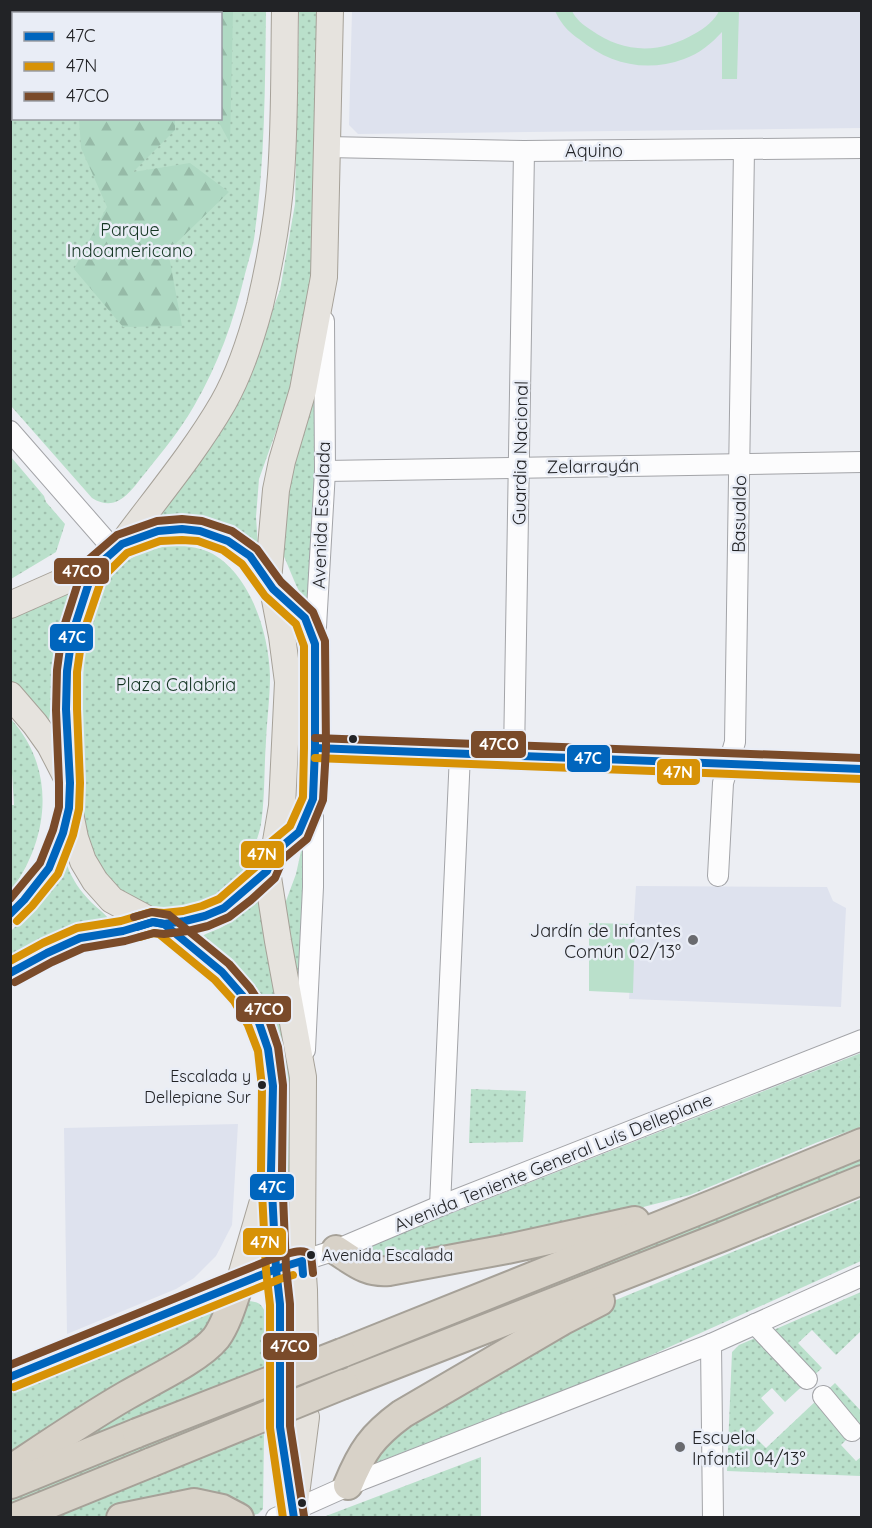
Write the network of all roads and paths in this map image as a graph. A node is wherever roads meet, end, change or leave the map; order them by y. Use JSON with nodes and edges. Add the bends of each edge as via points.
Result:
{"nodes":[{"id":1,"x":285,"y":10,"type":"edge"},
{"id":2,"x":330,"y":10,"type":"edge"},
{"id":3,"x":327,"y":147,"type":"junction"},
{"id":4,"x":861,"y":147,"type":"edge"},
{"id":5,"x":744,"y":149,"type":"junction"},
{"id":6,"x":524,"y":151,"type":"junction"},
{"id":7,"x":324,"y":277,"type":"junction"},
{"id":8,"x":10,"y":431,"type":"edge"},
{"id":9,"x":861,"y":462,"type":"edge"},
{"id":10,"x":740,"y":464,"type":"junction"},
{"id":11,"x":520,"y":468,"type":"junction"},
{"id":12,"x":325,"y":471,"type":"junction"},
{"id":13,"x":111,"y":554,"type":"junction"},
{"id":14,"x":271,"y":585,"type":"junction"},
{"id":15,"x":10,"y":605,"type":"edge"},
{"id":16,"x":315,"y":644,"type":"junction"},
{"id":17,"x":10,"y":695,"type":"edge"},
{"id":18,"x":315,"y":748,"type":"junction"},
{"id":19,"x":460,"y":754,"type":"junction"},
{"id":20,"x":514,"y":756,"type":"junction"},
{"id":21,"x":729,"y":764,"type":"junction"},
{"id":22,"x":861,"y":769,"type":"edge"},
{"id":23,"x":69,"y":796,"type":"junction"},
{"id":24,"x":313,"y":798,"type":"junction"},
{"id":25,"x":271,"y":862,"type":"junction"},
{"id":26,"x":718,"y":876,"type":"dead end"},
{"id":27,"x":10,"y":914,"type":"edge"},
{"id":28,"x":158,"y":923,"type":"junction"},
{"id":29,"x":10,"y":973,"type":"edge"},
{"id":30,"x":861,"y":1040,"type":"edge"},
{"id":31,"x":303,"y":1077,"type":"junction"},
{"id":32,"x":861,"y":1143,"type":"edge"},
{"id":33,"x":271,"y":1171,"type":"junction"},
{"id":34,"x":861,"y":1180,"type":"edge"},
{"id":35,"x":714,"y":1204,"type":"junction"},
{"id":36,"x":441,"y":1206,"type":"junction"},
{"id":37,"x":721,"y":1237,"type":"junction"},
{"id":38,"x":336,"y":1250,"type":"junction"},
{"id":39,"x":302,"y":1261,"type":"junction"},
{"id":40,"x":276,"y":1269,"type":"junction"},
{"id":41,"x":861,"y":1276,"type":"edge"},
{"id":42,"x":239,"y":1283,"type":"junction"},
{"id":43,"x":755,"y":1324,"type":"junction"},
{"id":44,"x":711,"y":1344,"type":"junction"},
{"id":45,"x":305,"y":1352,"type":"dead end"},
{"id":46,"x":280,"y":1361,"type":"dead end"},
{"id":47,"x":10,"y":1377,"type":"edge"},
{"id":48,"x":807,"y":1378,"type":"dead end"},
{"id":49,"x":823,"y":1396,"type":"dead end"},
{"id":50,"x":306,"y":1417,"type":"dead end"},
{"id":51,"x":280,"y":1427,"type":"dead end"},
{"id":52,"x":852,"y":1431,"type":"dead end"},
{"id":53,"x":10,"y":1470,"type":"edge"},
{"id":54,"x":10,"y":1484,"type":"edge"},
{"id":55,"x":348,"y":1485,"type":"junction"},
{"id":56,"x":288,"y":1515,"type":"edge"},
{"id":57,"x":14,"y":1518,"type":"edge"},
{"id":58,"x":121,"y":1518,"type":"edge"},
{"id":59,"x":238,"y":1518,"type":"edge"},
{"id":60,"x":713,"y":1518,"type":"edge"}],
"edges":[{"from":1,"to":13,"type":"main road","via":[[281,176],[273,244],[252,334],[224,402],[185,462]]},
{"from":2,"to":3,"type":"main road","name":"Avenida Escalada"},
{"from":3,"to":6,"type":"street","name":"Aquino"},
{"from":3,"to":7,"type":"main road","name":"Avenida Escalada"},
{"from":4,"to":5,"type":"street","name":"Aquino"},
{"from":5,"to":6,"type":"street","name":"Aquino"},
{"from":5,"to":10,"type":"street","name":"Basualdo"},
{"from":6,"to":11,"type":"street","name":"Guardia Nacional"},
{"from":7,"to":12,"type":"street","name":"Avenida Escalada"},
{"from":7,"to":14,"type":"main road","name":"Avenida Escalada","via":[[303,390],[276,490]]},
{"from":8,"to":13,"type":"street"},
{"from":9,"to":10,"type":"street","name":"Zelarrayán"},
{"from":10,"to":11,"type":"street","name":"Zelarrayán"},
{"from":10,"to":21,"type":"street","name":"Basualdo","via":[[735,742]]},
{"from":11,"to":12,"type":"street","name":"Zelarrayán"},
{"from":11,"to":20,"type":"street","name":"Guardia Nacional"},
{"from":12,"to":16,"type":"street","name":"Avenida Escalada"},
{"from":13,"to":14,"type":"main road","via":[[158,531],[201,531],[228,541],[250,556]]},
{"from":13,"to":15,"type":"main road"},
{"from":13,"to":23,"type":"main road","via":[[92,573],[72,635],[66,709]]},
{"from":14,"to":16,"type":"main road","via":[[305,618]]},
{"from":14,"to":25,"type":"main road","name":"Avenida Escalada","via":[[288,682],[282,806]]},
{"from":16,"to":18,"type":"street","name":"Avenida Escalada"},
{"from":17,"to":23,"type":"main road","via":[[50,745]]},
{"from":18,"to":19,"type":"street"},
{"from":18,"to":24,"type":"street","name":"Avenida Escalada"},
{"from":19,"to":20,"type":"street"},
{"from":19,"to":36,"type":"street"},
{"from":20,"to":21,"type":"street"},
{"from":21,"to":22,"type":"street"},
{"from":21,"to":26,"type":"street","name":"Basualdo","via":[[723,783]]},
{"from":23,"to":27,"type":"street","via":[[63,833],[49,868]]},
{"from":23,"to":28,"type":"main road","via":[[75,838],[95,881],[112,900]]},
{"from":24,"to":25,"type":"main road","via":[[299,832]]},
{"from":24,"to":31,"type":"street","name":"Avenida Escalada","via":[[310,973]]},
{"from":25,"to":28,"type":"main road","via":[[224,908],[205,916]]},
{"from":25,"to":31,"type":"main road","name":"Avenida Escalada","via":[[278,941]]},
{"from":28,"to":29,"type":"street","via":[[80,938]]},
{"from":28,"to":33,"type":"main road","via":[[222,972],[258,1020],[268,1050],[273,1086]]},
{"from":30,"to":36,"type":"street","name":"Avenida Teniente General Luís Dellepiane"},
{"from":31,"to":39,"type":"main road","name":"Avenida Escalada"},
{"from":32,"to":35,"type":"highway"},
{"from":33,"to":40,"type":"main road"},
{"from":33,"to":42,"type":"main road"},
{"from":34,"to":37,"type":"highway"},
{"from":35,"to":38,"type":"highway","via":[[389,1271],[364,1268]]},
{"from":35,"to":54,"type":"highway","bridge":true},
{"from":36,"to":38,"type":"street","name":"Avenida Teniente General Luís Dellepiane"},
{"from":37,"to":55,"type":"highway","via":[[565,1319],[402,1414],[373,1438]]},
{"from":37,"to":57,"type":"highway","bridge":true},
{"from":38,"to":39,"type":"street","name":"Avenida Teniente General Luís Dellepiane"},
{"from":39,"to":40,"type":"street","name":"Avenida Teniente General Luís Dellepiane"},
{"from":39,"to":45,"type":"main road","name":"Avenida Escalada"},
{"from":40,"to":42,"type":"street","name":"Avenida Teniente General Luís Dellepiane"},
{"from":40,"to":46,"type":"main road"},
{"from":41,"to":43,"type":"street"},
{"from":42,"to":47,"type":"street","name":"Avenida Teniente General Luís Dellepiane"},
{"from":42,"to":53,"type":"highway","via":[[220,1330],[204,1348]]},
{"from":43,"to":44,"type":"street"},
{"from":43,"to":48,"type":"street"},
{"from":44,"to":55,"type":"street"},
{"from":44,"to":60,"type":"street"},
{"from":49,"to":52,"type":"street"},
{"from":50,"to":56,"type":"main road"},
{"from":51,"to":56,"type":"main road"},
{"from":55,"to":56,"type":"street"},
{"from":58,"to":59,"type":"highway","via":[[194,1503],[222,1509]]}]}
